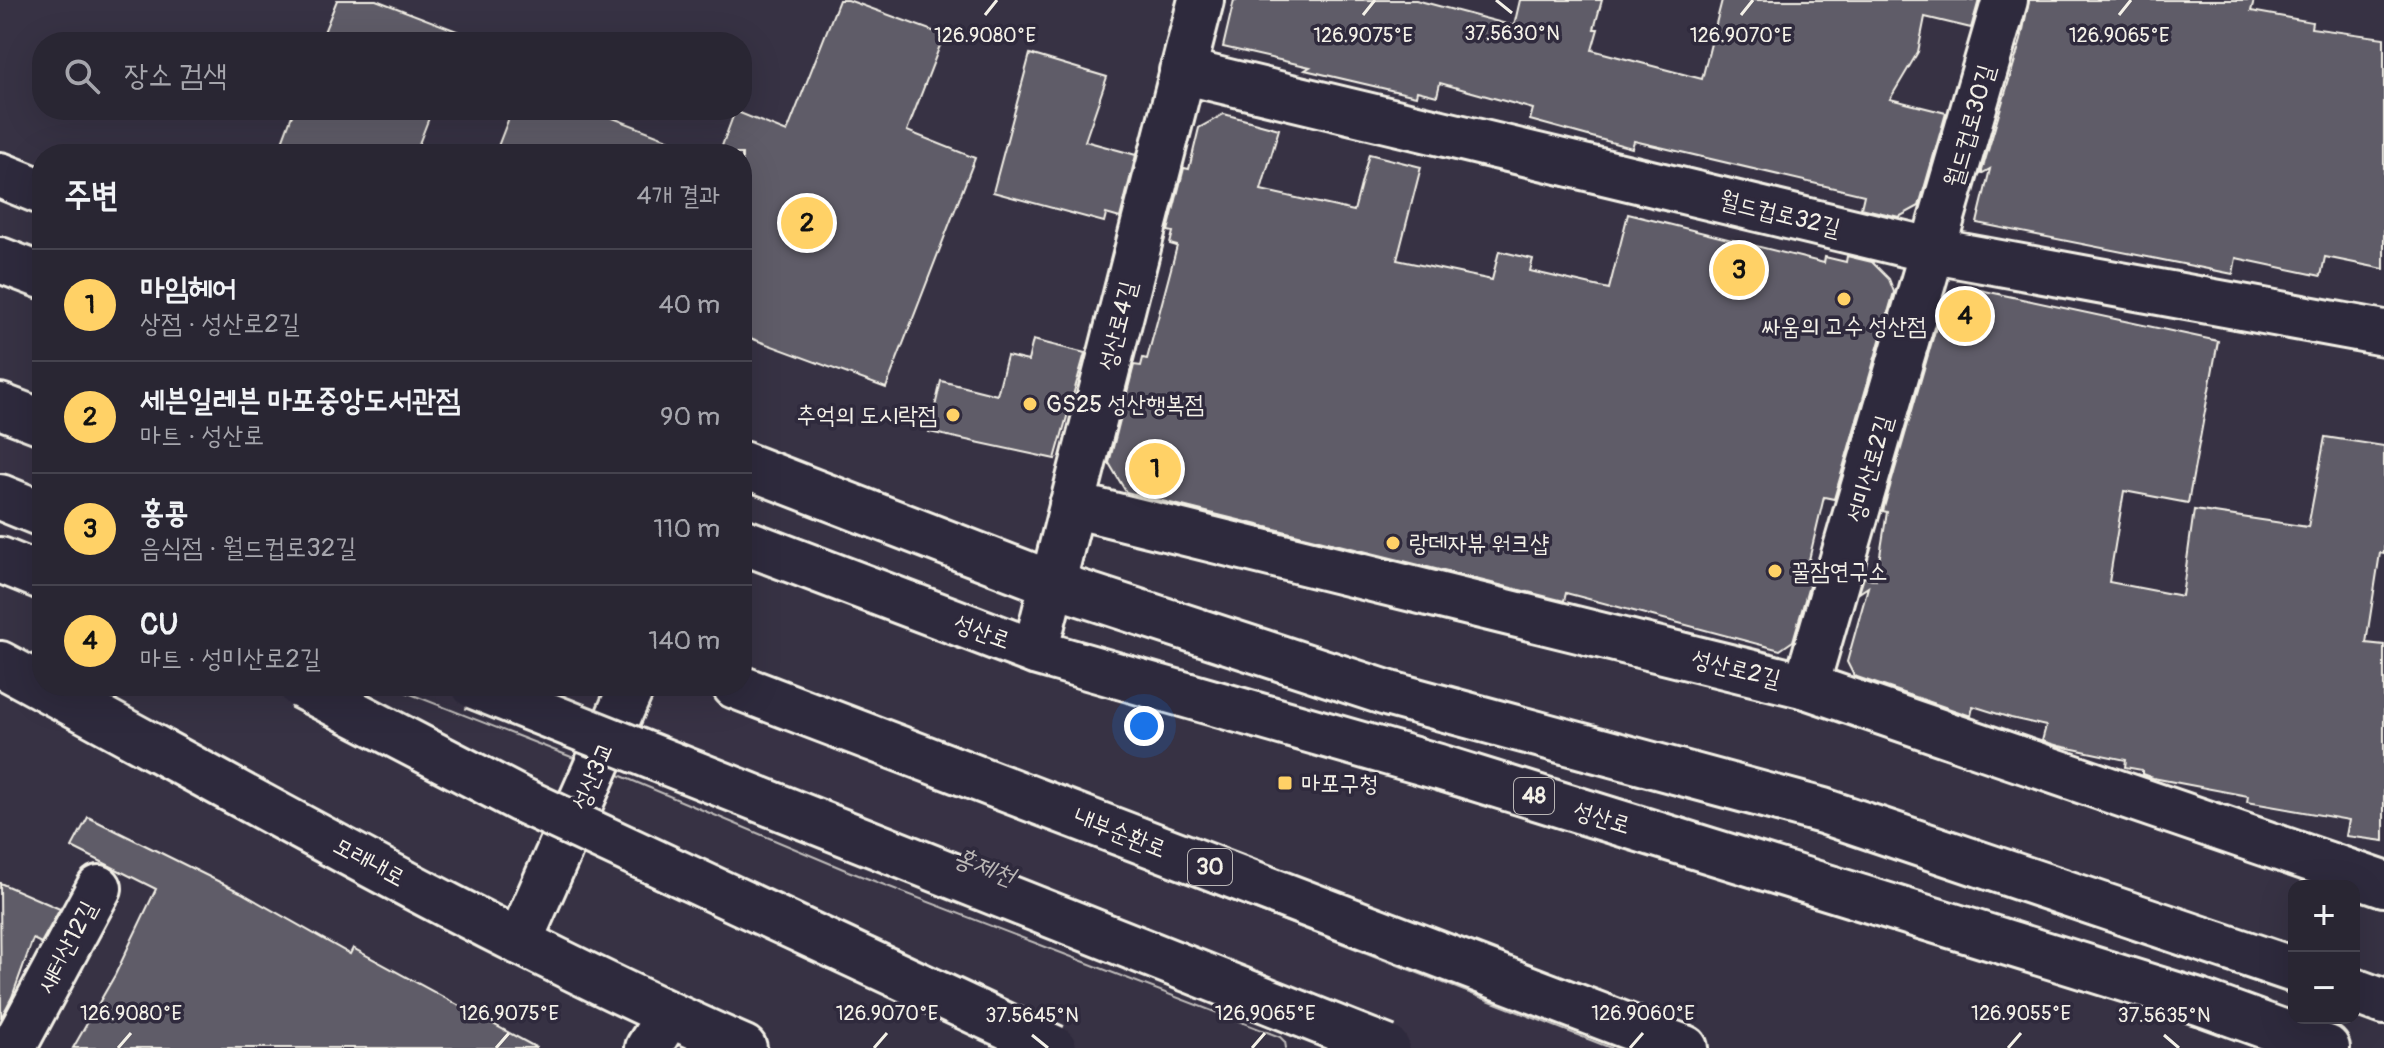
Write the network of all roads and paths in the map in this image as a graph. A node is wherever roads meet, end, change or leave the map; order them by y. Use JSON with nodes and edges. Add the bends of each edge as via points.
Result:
{"nodes":[{"id":1,"x":1201,"y":0,"type":"edge"},
{"id":2,"x":2005,"y":0,"type":"edge"},
{"id":3,"x":1182,"y":71,"type":"junction"},
{"id":4,"x":0,"y":175,"type":"edge"},
{"id":5,"x":32,"y":188,"type":"edge"},
{"id":6,"x":1934,"y":251,"type":"junction"},
{"id":7,"x":0,"y":260,"type":"edge"},
{"id":8,"x":32,"y":272,"type":"edge"},
{"id":9,"x":2384,"y":333,"type":"edge"},
{"id":10,"x":0,"y":406,"type":"edge"},
{"id":11,"x":32,"y":418,"type":"edge"},
{"id":12,"x":752,"y":468,"type":"edge"},
{"id":13,"x":0,"y":497,"type":"edge"},
{"id":14,"x":1072,"y":505,"type":"junction"},
{"id":15,"x":32,"y":510,"type":"edge"},
{"id":16,"x":752,"y":545,"type":"edge"},
{"id":17,"x":0,"y":560,"type":"edge"},
{"id":18,"x":32,"y":573,"type":"edge"},
{"id":19,"x":1053,"y":584,"type":"junction"},
{"id":20,"x":1035,"y":652,"type":"junction"},
{"id":21,"x":0,"y":664,"type":"edge"},
{"id":22,"x":32,"y":681,"type":"edge"},
{"id":23,"x":1806,"y":686,"type":"junction"},
{"id":24,"x":752,"y":692,"type":"edge"},
{"id":25,"x":60,"y":696,"type":"edge"},
{"id":26,"x":320,"y":696,"type":"edge"},
{"id":27,"x":499,"y":696,"type":"edge"},
{"id":28,"x":628,"y":696,"type":"edge"},
{"id":29,"x":2384,"y":884,"type":"edge"},
{"id":30,"x":99,"y":888,"type":"dead end"},
{"id":31,"x":519,"y":942,"type":"junction"},
{"id":32,"x":2288,"y":968,"type":"edge"},
{"id":33,"x":2360,"y":993,"type":"edge"},
{"id":34,"x":2384,"y":1002,"type":"edge"},
{"id":35,"x":659,"y":1032,"type":"edge"},
{"id":36,"x":13,"y":1048,"type":"edge"},
{"id":37,"x":744,"y":1048,"type":"edge"},
{"id":38,"x":1054,"y":1048,"type":"edge"},
{"id":39,"x":1387,"y":1048,"type":"edge"},
{"id":40,"x":1685,"y":1048,"type":"edge"},
{"id":41,"x":2327,"y":1048,"type":"edge"}],
"edges":[{"from":1,"to":3,"type":"main road","name":"성산로4길"},
{"from":2,"to":6,"type":"main road","name":"월드컵로30길"},
{"from":3,"to":6,"type":"main road","name":"월드컵로32길"},
{"from":3,"to":14,"type":"main road","name":"성산로4길"},
{"from":4,"to":5,"type":"main road"},
{"from":6,"to":9,"type":"main road","name":"월드컵로32길"},
{"from":6,"to":23,"type":"main road","name":"성미산로2길"},
{"from":7,"to":8,"type":"main road"},
{"from":10,"to":11,"type":"main road"},
{"from":12,"to":19,"type":"main road"},
{"from":13,"to":15,"type":"main road"},
{"from":14,"to":19,"type":"main road","name":"성산로4길"},
{"from":14,"to":23,"type":"main road","name":"성산로2길"},
{"from":16,"to":20,"type":"main road","name":"성산로","number":"48"},
{"from":17,"to":18,"type":"main road"},
{"from":19,"to":20,"type":"main road","name":"성산로4길"},
{"from":19,"to":32,"type":"main road","via":[[1390,694],[1823,811]]},
{"from":20,"to":41,"type":"main road","name":"성산로","number":"48","via":[[1439,767],[2202,1003]]},
{"from":21,"to":22,"type":"main road","name":"모래내로"},
{"from":23,"to":29,"type":"main road","name":"성산로2길"},
{"from":24,"to":40,"type":"main road","name":"내부순환로","number":"30"},
{"from":25,"to":31,"type":"main road","name":"모래내로"},
{"from":26,"to":38,"type":"main road","bridge":true,"via":[[519,799]]},
{"from":27,"to":39,"type":"main road","bridge":true},
{"from":28,"to":31,"type":"main road","name":"성산3교","bridge":true},
{"from":30,"to":36,"type":"main road","name":"새터산12길"},
{"from":31,"to":35,"type":"main road","name":"모래내로"},
{"from":33,"to":34,"type":"main road"},
{"from":35,"to":37,"type":"main road","name":"모래내로"}]}
